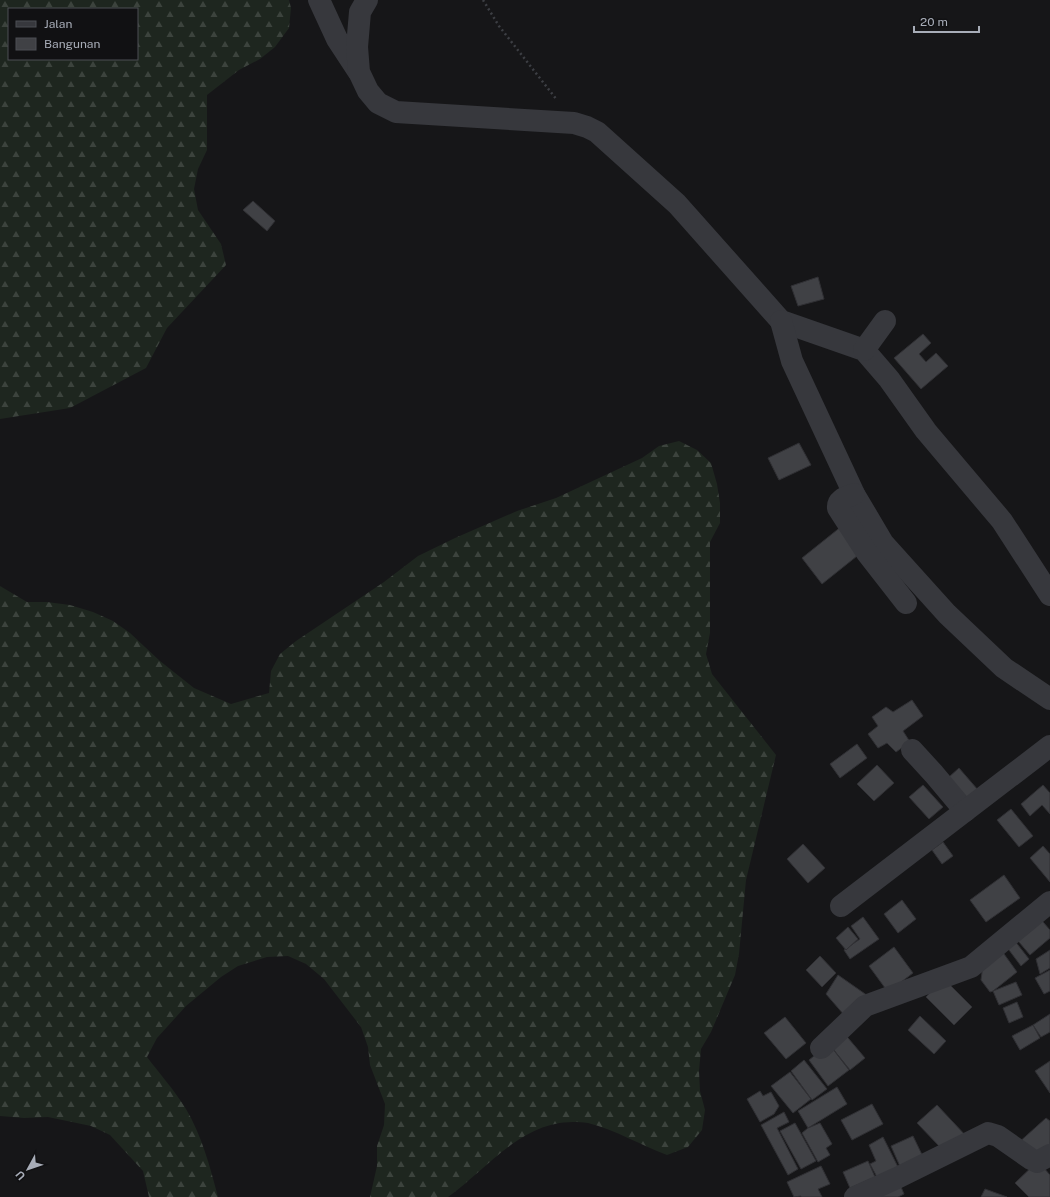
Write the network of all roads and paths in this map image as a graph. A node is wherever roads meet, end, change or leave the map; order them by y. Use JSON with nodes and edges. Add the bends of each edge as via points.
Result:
{"nodes":[{"id":1,"x":319,"y":0,"type":"edge"},
{"id":2,"x":367,"y":0,"type":"edge"},
{"id":3,"x":483,"y":0,"type":"edge"},
{"id":4,"x":359,"y":72,"type":"junction"},
{"id":5,"x":574,"y":123,"type":"junction"},
{"id":6,"x":781,"y":321,"type":"junction"},
{"id":7,"x":885,"y":321,"type":"dead end"},
{"id":8,"x":864,"y":350,"type":"junction"},
{"id":9,"x":875,"y":548,"type":"junction"},
{"id":10,"x":1050,"y":595,"type":"edge"},
{"id":11,"x":906,"y":603,"type":"dead end"},
{"id":12,"x":1050,"y":699,"type":"edge"},
{"id":13,"x":1050,"y":746,"type":"edge"},
{"id":14,"x":912,"y":750,"type":"dead end"},
{"id":15,"x":965,"y":811,"type":"junction"},
{"id":16,"x":1050,"y":902,"type":"edge"},
{"id":17,"x":841,"y":906,"type":"dead end"},
{"id":18,"x":821,"y":1048,"type":"dead end"},
{"id":19,"x":1050,"y":1155,"type":"edge"},
{"id":20,"x":855,"y":1197,"type":"edge"}],
"edges":[{"from":1,"to":4,"type":"street","via":[[337,39]]},
{"from":2,"to":4,"type":"street","via":[[360,12],[357,47]]},
{"from":3,"to":5,"type":"path","via":[[499,26]]},
{"from":4,"to":5,"type":"street","via":[[368,91],[378,103],[396,112]]},
{"from":5,"to":6,"type":"street","via":[[597,132],[678,204]]},
{"from":6,"to":8,"type":"street"},
{"from":6,"to":9,"type":"street","via":[[792,361],[854,494],[840,500],[838,508]]},
{"from":7,"to":8,"type":"street"},
{"from":8,"to":10,"type":"street","via":[[885,374],[926,431],[1002,521]]},
{"from":9,"to":11,"type":"street"},
{"from":9,"to":12,"type":"street","via":[[1004,668]]},
{"from":13,"to":15,"type":"street"},
{"from":14,"to":15,"type":"street"},
{"from":15,"to":17,"type":"street"},
{"from":16,"to":18,"type":"street","via":[[971,967],[865,1006]]},
{"from":19,"to":20,"type":"street","via":[[1037,1162],[998,1136],[988,1133]]}]}
